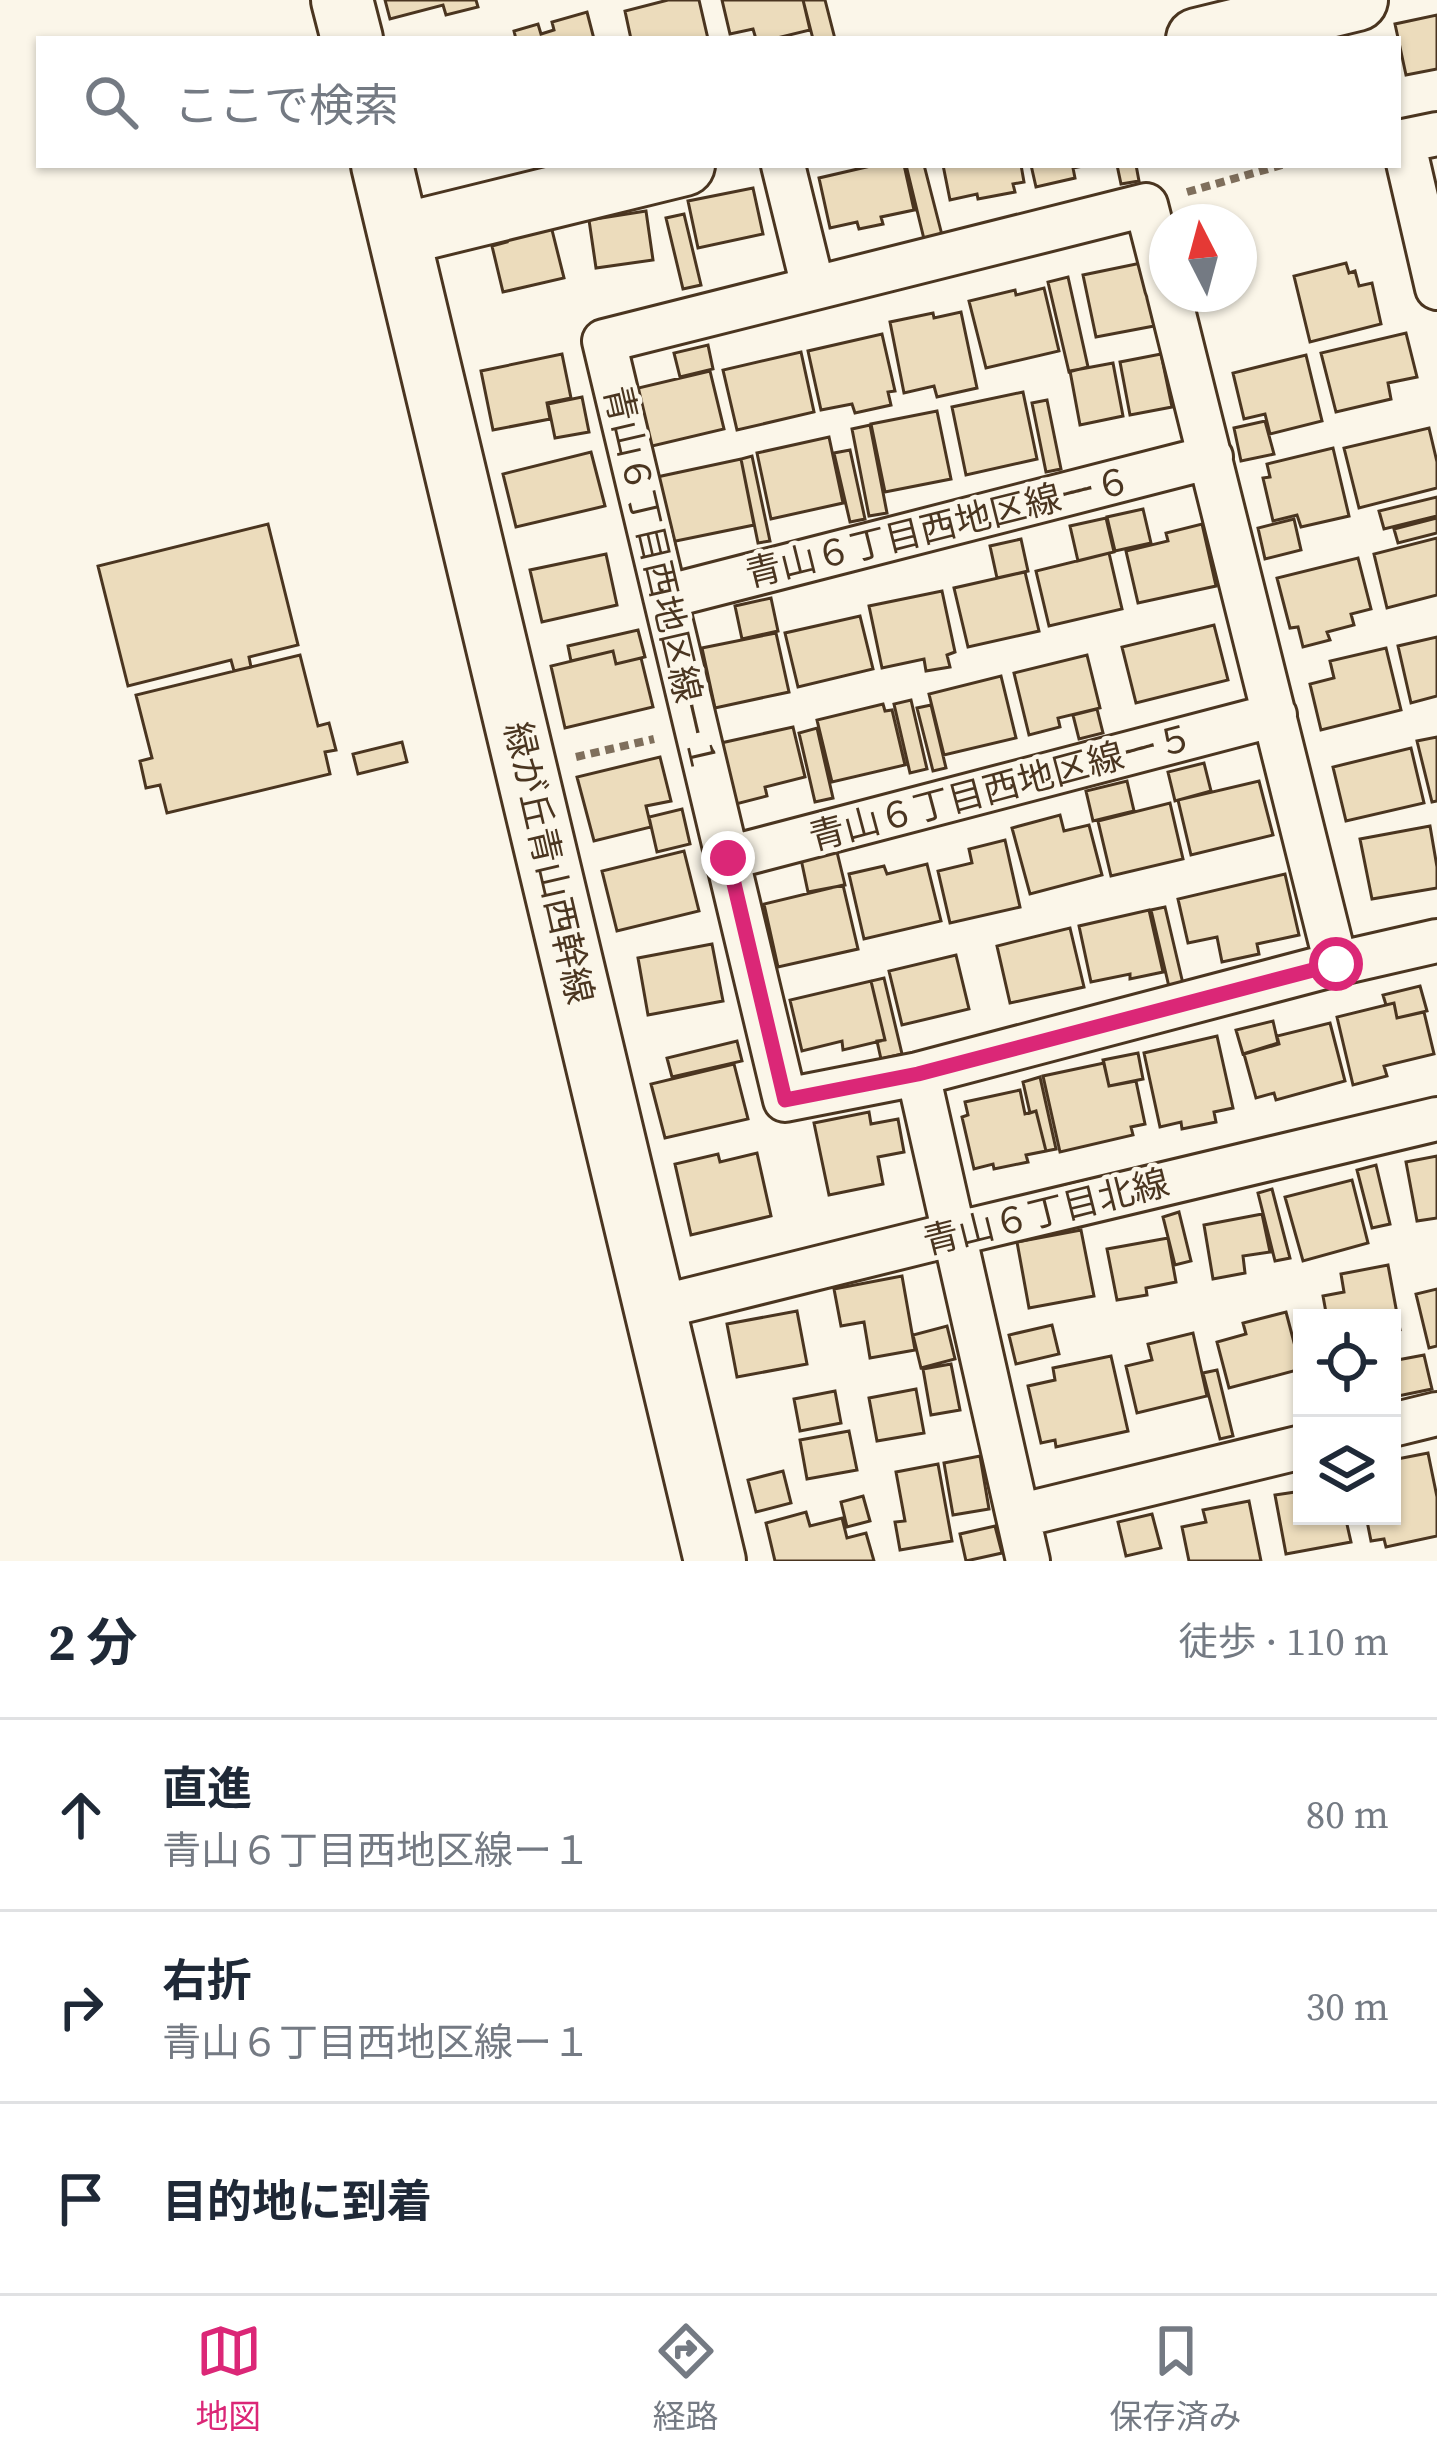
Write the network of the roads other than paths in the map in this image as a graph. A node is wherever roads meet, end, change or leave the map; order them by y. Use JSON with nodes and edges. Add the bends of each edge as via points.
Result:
{"nodes":[{"id":1,"x":342,"y":0,"type":"edge"},
{"id":2,"x":1357,"y":0,"type":"edge"},
{"id":3,"x":1224,"y":22,"type":"edge"},
{"id":4,"x":351,"y":36,"type":"edge"},
{"id":5,"x":1437,"y":134,"type":"edge"},
{"id":6,"x":383,"y":168,"type":"edge"},
{"id":7,"x":672,"y":168,"type":"edge"},
{"id":8,"x":784,"y":168,"type":"edge"},
{"id":9,"x":1149,"y":217,"type":"edge"},
{"id":10,"x":399,"y":235,"type":"junction"},
{"id":11,"x":813,"y":286,"type":"junction"},
{"id":12,"x":1437,"y":288,"type":"edge"},
{"id":13,"x":1174,"y":312,"type":"edge"},
{"id":14,"x":1211,"y":457,"type":"junction"},
{"id":15,"x":665,"y":597,"type":"junction"},
{"id":16,"x":1275,"y":715,"type":"junction"},
{"id":17,"x":728,"y":858,"type":"junction"},
{"id":18,"x":1437,"y":941,"type":"edge"},
{"id":19,"x":1336,"y":964,"type":"junction"},
{"id":20,"x":918,"y":1074,"type":"junction"},
{"id":21,"x":1437,"y":1118,"type":"edge"},
{"id":22,"x":954,"y":1234,"type":"junction"},
{"id":23,"x":656,"y":1309,"type":"junction"},
{"id":24,"x":1437,"y":1414,"type":"edge"},
{"id":25,"x":1401,"y":1423,"type":"edge"},
{"id":26,"x":1293,"y":1449,"type":"edge"},
{"id":27,"x":1018,"y":1516,"type":"junction"},
{"id":28,"x":715,"y":1561,"type":"edge"},
{"id":29,"x":1028,"y":1561,"type":"edge"}],
"edges":[{"from":1,"to":4,"type":"street"},
{"from":2,"to":3,"type":"street"},
{"from":5,"to":12,"type":"street","via":[[1403,141]]},
{"from":6,"to":10,"type":"street","name":"緑が丘青山西幹線"},
{"from":7,"to":10,"type":"street"},
{"from":8,"to":11,"type":"street"},
{"from":9,"to":11,"type":"street","name":"青山６丁目西地区線ー１","via":[[1146,205]]},
{"from":10,"to":23,"type":"street","name":"緑が丘青山西幹線"},
{"from":11,"to":15,"type":"street","name":"青山６丁目西地区線ー１","via":[[604,341]]},
{"from":13,"to":14,"type":"street"},
{"from":14,"to":15,"type":"street","name":"青山６丁目西地区線ー６"},
{"from":14,"to":16,"type":"street"},
{"from":15,"to":17,"type":"street","name":"青山６丁目西地区線ー１"},
{"from":16,"to":17,"type":"street","name":"青山６丁目西地区線ー５"},
{"from":16,"to":19,"type":"street"},
{"from":17,"to":20,"type":"street","name":"青山６丁目西地区線ー１","via":[[785,1100]]},
{"from":18,"to":19,"type":"street","name":"青山６丁目西地区線ー１"},
{"from":19,"to":20,"type":"street","name":"青山６丁目西地区線ー１"},
{"from":20,"to":22,"type":"street"},
{"from":21,"to":22,"type":"street","name":"青山６丁目北線"},
{"from":22,"to":23,"type":"street","name":"青山６丁目北線"},
{"from":22,"to":27,"type":"street"},
{"from":23,"to":28,"type":"street","name":"緑が丘青山西幹線"},
{"from":24,"to":25,"type":"street"},
{"from":26,"to":27,"type":"street"},
{"from":27,"to":29,"type":"street"}]}
